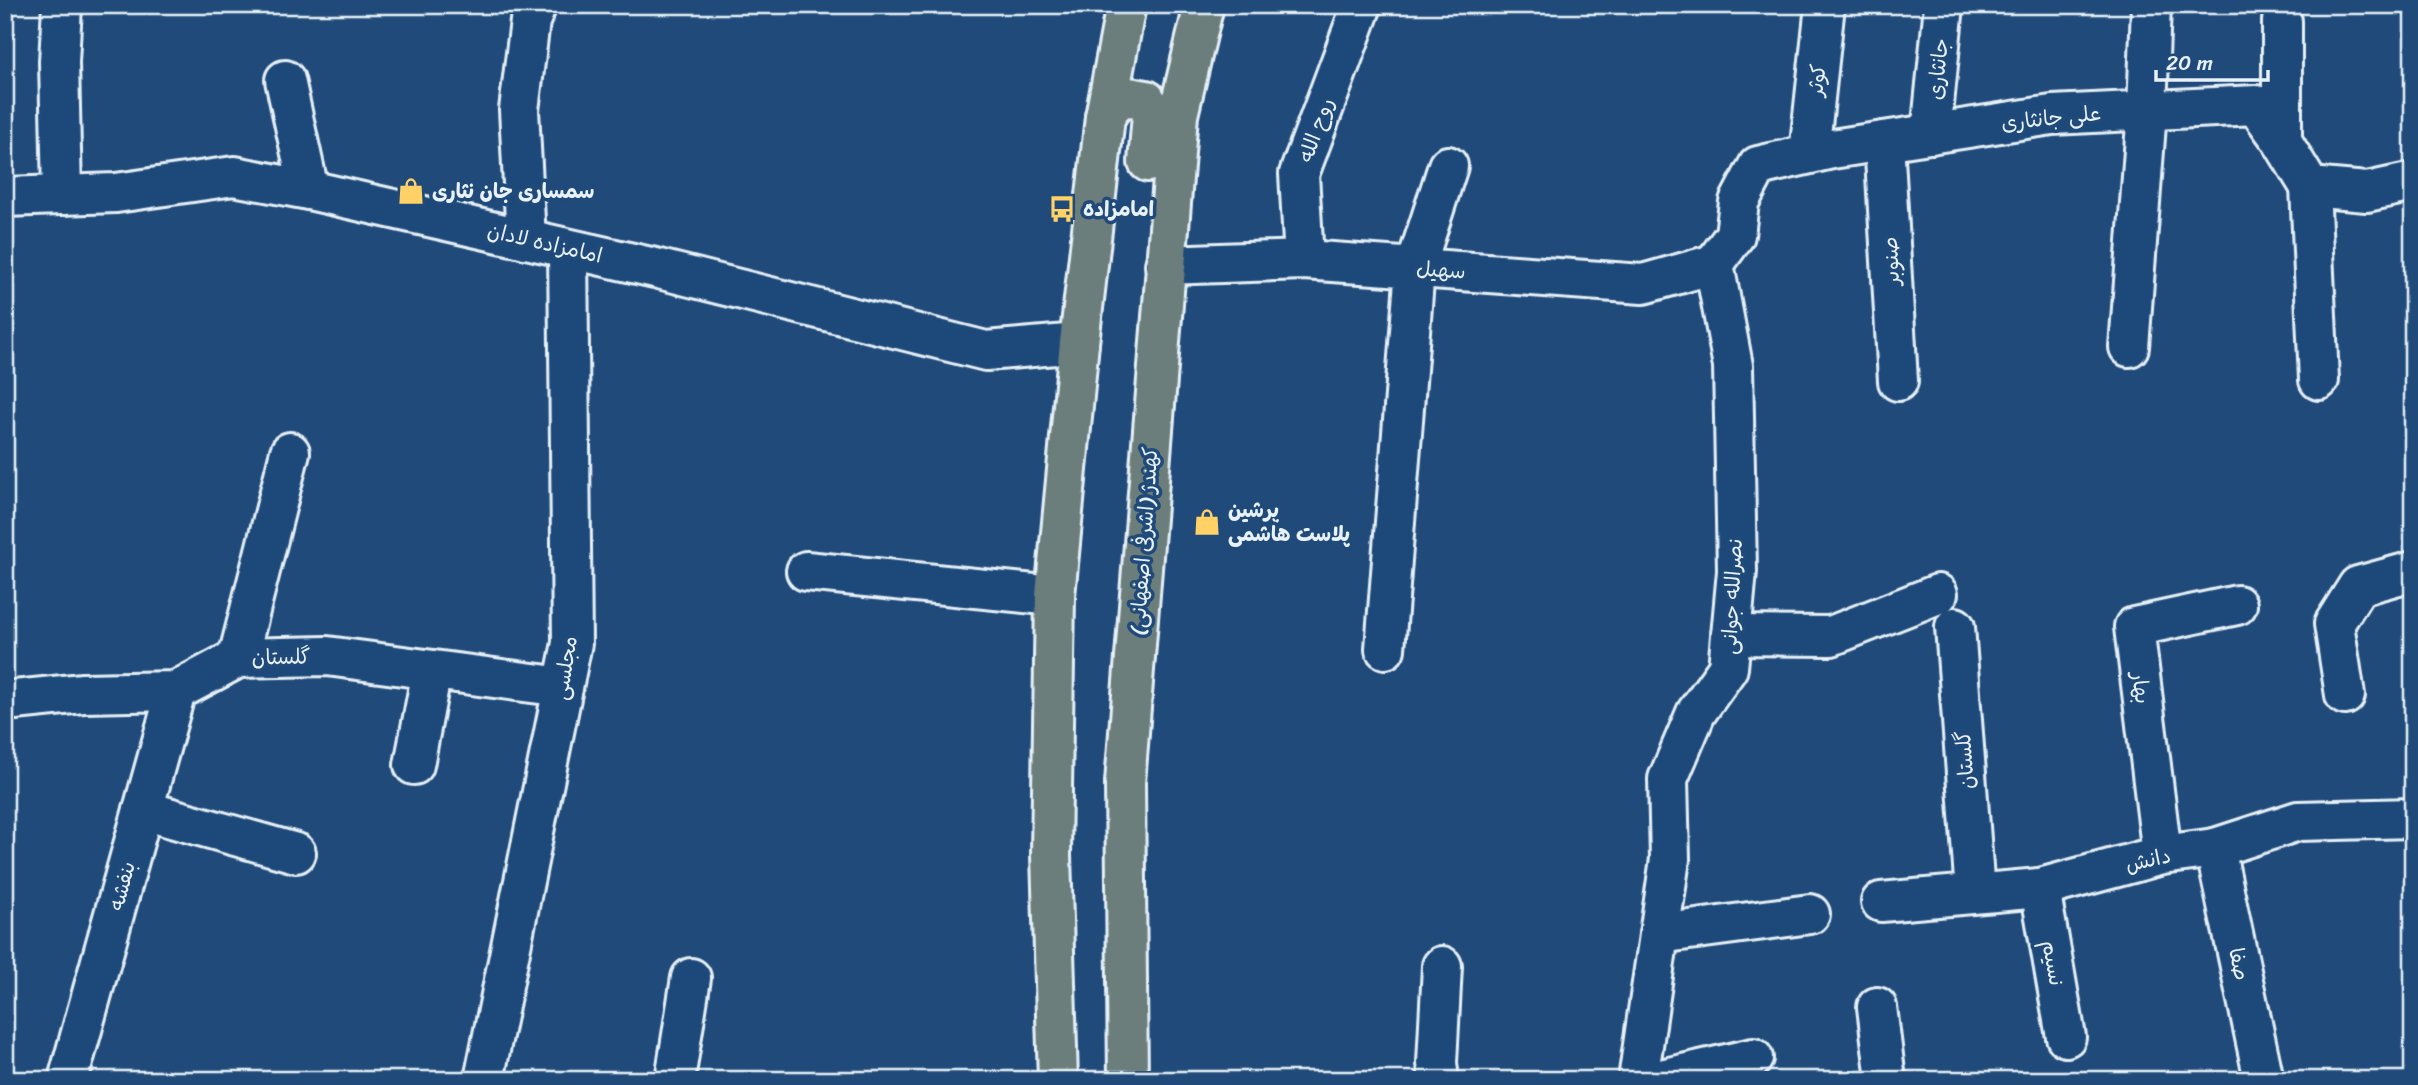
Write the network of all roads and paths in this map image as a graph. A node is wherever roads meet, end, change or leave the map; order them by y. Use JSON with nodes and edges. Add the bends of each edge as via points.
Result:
{"nodes":[{"id":1,"x":62,"y":5,"type":"edge"},
{"id":2,"x":537,"y":5,"type":"edge"},
{"id":3,"x":1126,"y":5,"type":"edge"},
{"id":4,"x":1204,"y":5,"type":"edge"},
{"id":5,"x":1362,"y":5,"type":"edge"},
{"id":6,"x":1825,"y":5,"type":"edge"},
{"id":7,"x":1944,"y":5,"type":"edge"},
{"id":8,"x":2151,"y":5,"type":"edge"},
{"id":9,"x":2282,"y":21,"type":"dead end"},
{"id":10,"x":285,"y":80,"type":"dead end"},
{"id":11,"x":2147,"y":111,"type":"junction"},
{"id":12,"x":1105,"y":117,"type":"junction"},
{"id":13,"x":1931,"y":134,"type":"junction"},
{"id":14,"x":1884,"y":141,"type":"junction"},
{"id":15,"x":2282,"y":141,"type":"junction"},
{"id":16,"x":1809,"y":154,"type":"junction"},
{"id":17,"x":1448,"y":166,"type":"dead end"},
{"id":18,"x":2413,"y":182,"type":"edge"},
{"id":19,"x":2310,"y":187,"type":"junction"},
{"id":20,"x":309,"y":190,"type":"junction"},
{"id":21,"x":62,"y":195,"type":"junction"},
{"id":22,"x":5,"y":197,"type":"edge"},
{"id":23,"x":526,"y":239,"type":"junction"},
{"id":24,"x":568,"y":249,"type":"junction"},
{"id":25,"x":1304,"y":260,"type":"junction"},
{"id":26,"x":1714,"y":264,"type":"junction"},
{"id":27,"x":1165,"y":265,"type":"junction"},
{"id":28,"x":1415,"y":268,"type":"junction"},
{"id":29,"x":1079,"y":343,"type":"junction"},
{"id":30,"x":2129,"y":347,"type":"dead end"},
{"id":31,"x":2319,"y":380,"type":"dead end"},
{"id":32,"x":1898,"y":381,"type":"dead end"},
{"id":33,"x":1155,"y":398,"type":"junction"},
{"id":34,"x":290,"y":452,"type":"dead end"},
{"id":35,"x":806,"y":571,"type":"dead end"},
{"id":36,"x":2413,"y":571,"type":"edge"},
{"id":37,"x":1055,"y":596,"type":"junction"},
{"id":38,"x":2237,"y":605,"type":"dead end"},
{"id":39,"x":1731,"y":635,"type":"junction"},
{"id":40,"x":1385,"y":649,"type":"dead end"},
{"id":41,"x":238,"y":658,"type":"junction"},
{"id":42,"x":432,"y":670,"type":"junction"},
{"id":43,"x":563,"y":687,"type":"junction"},
{"id":44,"x":176,"y":691,"type":"junction"},
{"id":45,"x":2345,"y":695,"type":"dead end"},
{"id":46,"x":5,"y":701,"type":"edge"},
{"id":47,"x":414,"y":765,"type":"dead end"},
{"id":48,"x":143,"y":810,"type":"junction"},
{"id":49,"x":2413,"y":818,"type":"edge"},
{"id":50,"x":2215,"y":848,"type":"junction"},
{"id":51,"x":296,"y":853,"type":"dead end"},
{"id":52,"x":2162,"y":855,"type":"junction"},
{"id":53,"x":2040,"y":888,"type":"junction"},
{"id":54,"x":1976,"y":893,"type":"junction"},
{"id":55,"x":1881,"y":902,"type":"dead end"},
{"id":56,"x":1810,"y":914,"type":"dead end"},
{"id":57,"x":1659,"y":934,"type":"junction"},
{"id":58,"x":1442,"y":966,"type":"dead end"},
{"id":59,"x":691,"y":978,"type":"dead end"},
{"id":60,"x":1877,"y":1007,"type":"dead end"},
{"id":61,"x":2066,"y":1037,"type":"dead end"},
{"id":62,"x":1753,"y":1058,"type":"dead end"},
{"id":63,"x":68,"y":1080,"type":"edge"},
{"id":64,"x":484,"y":1080,"type":"edge"},
{"id":65,"x":676,"y":1080,"type":"edge"},
{"id":66,"x":1058,"y":1080,"type":"edge"},
{"id":67,"x":1128,"y":1080,"type":"edge"},
{"id":68,"x":1439,"y":1080,"type":"edge"},
{"id":69,"x":1638,"y":1080,"type":"edge"},
{"id":70,"x":1657,"y":1080,"type":"edge"},
{"id":71,"x":1886,"y":1080,"type":"edge"},
{"id":72,"x":2264,"y":1080,"type":"edge"}],
"edges":[{"from":1,"to":21,"type":"street"},
{"from":2,"to":23,"type":"street","via":[[530,21],[519,110]]},
{"from":3,"to":12,"type":"main road"},
{"from":4,"to":27,"type":"main road","name":"کهندژ (اشرفی اصفهانی)","via":[[1178,115]]},
{"from":5,"to":25,"type":"street","name":"روح الله","via":[[1299,174]]},
{"from":6,"to":16,"type":"street","name":"کوثر"},
{"from":7,"to":13,"type":"street","name":"جانثاری"},
{"from":8,"to":11,"type":"street"},
{"from":9,"to":15,"type":"street"},
{"from":10,"to":20,"type":"street"},
{"from":11,"to":13,"type":"street","name":"علی جانثاری","via":[[2052,115]]},
{"from":11,"to":15,"type":"street","name":"علی جانثاری","via":[[2256,105]]},
{"from":11,"to":30,"type":"street"},
{"from":12,"to":29,"type":"main road"},
{"from":12,"to":33,"type":"main road","via":[[1123,96],[1146,100],[1152,114],[1139,269],[1138,360]]},
{"from":13,"to":14,"type":"street","name":"علی جانثاری"},
{"from":14,"to":16,"type":"street","name":"علی جانثاری"},
{"from":14,"to":32,"type":"street","name":"صنوبر"},
{"from":15,"to":19,"type":"street","name":"علی جانثاری"},
{"from":16,"to":26,"type":"street","name":"علی جانثاری","via":[[1758,166],[1739,202],[1735,235]]},
{"from":17,"to":28,"type":"street"},
{"from":18,"to":19,"type":"street","via":[[2367,192]]},
{"from":19,"to":31,"type":"street"},
{"from":20,"to":21,"type":"street","name":"امامزاده لادان","via":[[234,176],[116,193]]},
{"from":20,"to":23,"type":"street","name":"امامزاده لادان"},
{"from":21,"to":22,"type":"street","name":"امامزاده لادان"},
{"from":23,"to":24,"type":"street","name":"امامزاده لادان"},
{"from":24,"to":29,"type":"street","name":"امامزاده لادان","via":[[986,351]]},
{"from":24,"to":43,"type":"street","name":"مجلسی","via":[[572,643]]},
{"from":25,"to":27,"type":"street","name":"سهیل"},
{"from":25,"to":28,"type":"street","name":"سهیل"},
{"from":26,"to":28,"type":"street","name":"سهیل","via":[[1643,284]]},
{"from":26,"to":39,"type":"street","name":"نصرالله جوانی","via":[[1733,366],[1737,571]]},
{"from":27,"to":33,"type":"main road","name":"کهندژ (اشرفی اصفهانی)"},
{"from":28,"to":40,"type":"street"},
{"from":29,"to":37,"type":"main road"},
{"from":33,"to":67,"type":"main road","name":"کهندژ (اشرفی اصفهانی)","via":[[1125,783]]},
{"from":34,"to":41,"type":"street"},
{"from":35,"to":37,"type":"street"},
{"from":36,"to":45,"type":"street","via":[[2358,586],[2334,624]]},
{"from":37,"to":66,"type":"main road","via":[[1051,855]]},
{"from":38,"to":52,"type":"street","name":"بهار","via":[[2134,626]]},
{"from":39,"to":54,"type":"street","name":"گلستان","via":[[1831,636],[1946,611]]},
{"from":39,"to":57,"type":"street","name":"نصرالله جوانی","via":[[1728,668],[1696,713],[1668,779],[1670,859]]},
{"from":41,"to":42,"type":"street","name":"گلستان","via":[[327,656]]},
{"from":41,"to":44,"type":"street","name":"گلستان"},
{"from":42,"to":43,"type":"street","name":"گلستان"},
{"from":42,"to":47,"type":"street"},
{"from":43,"to":64,"type":"street","name":"مجلسی"},
{"from":44,"to":46,"type":"street","name":"گلستان"},
{"from":44,"to":48,"type":"street","name":"بنفشه"},
{"from":48,"to":51,"type":"street"},
{"from":48,"to":63,"type":"street","name":"بنفشه"},
{"from":49,"to":50,"type":"street","name":"دانش","via":[[2298,821]]},
{"from":50,"to":52,"type":"street","name":"دانش"},
{"from":50,"to":72,"type":"street","name":"صفا"},
{"from":52,"to":53,"type":"street","name":"دانش"},
{"from":53,"to":54,"type":"street","name":"دانش"},
{"from":53,"to":61,"type":"street","name":"نسیم"},
{"from":54,"to":55,"type":"street","name":"دانش"},
{"from":56,"to":57,"type":"street"},
{"from":57,"to":69,"type":"street","name":"نصرالله جوانی"},
{"from":58,"to":68,"type":"street"},
{"from":59,"to":65,"type":"street"},
{"from":60,"to":71,"type":"street"},
{"from":62,"to":70,"type":"street"}]}
